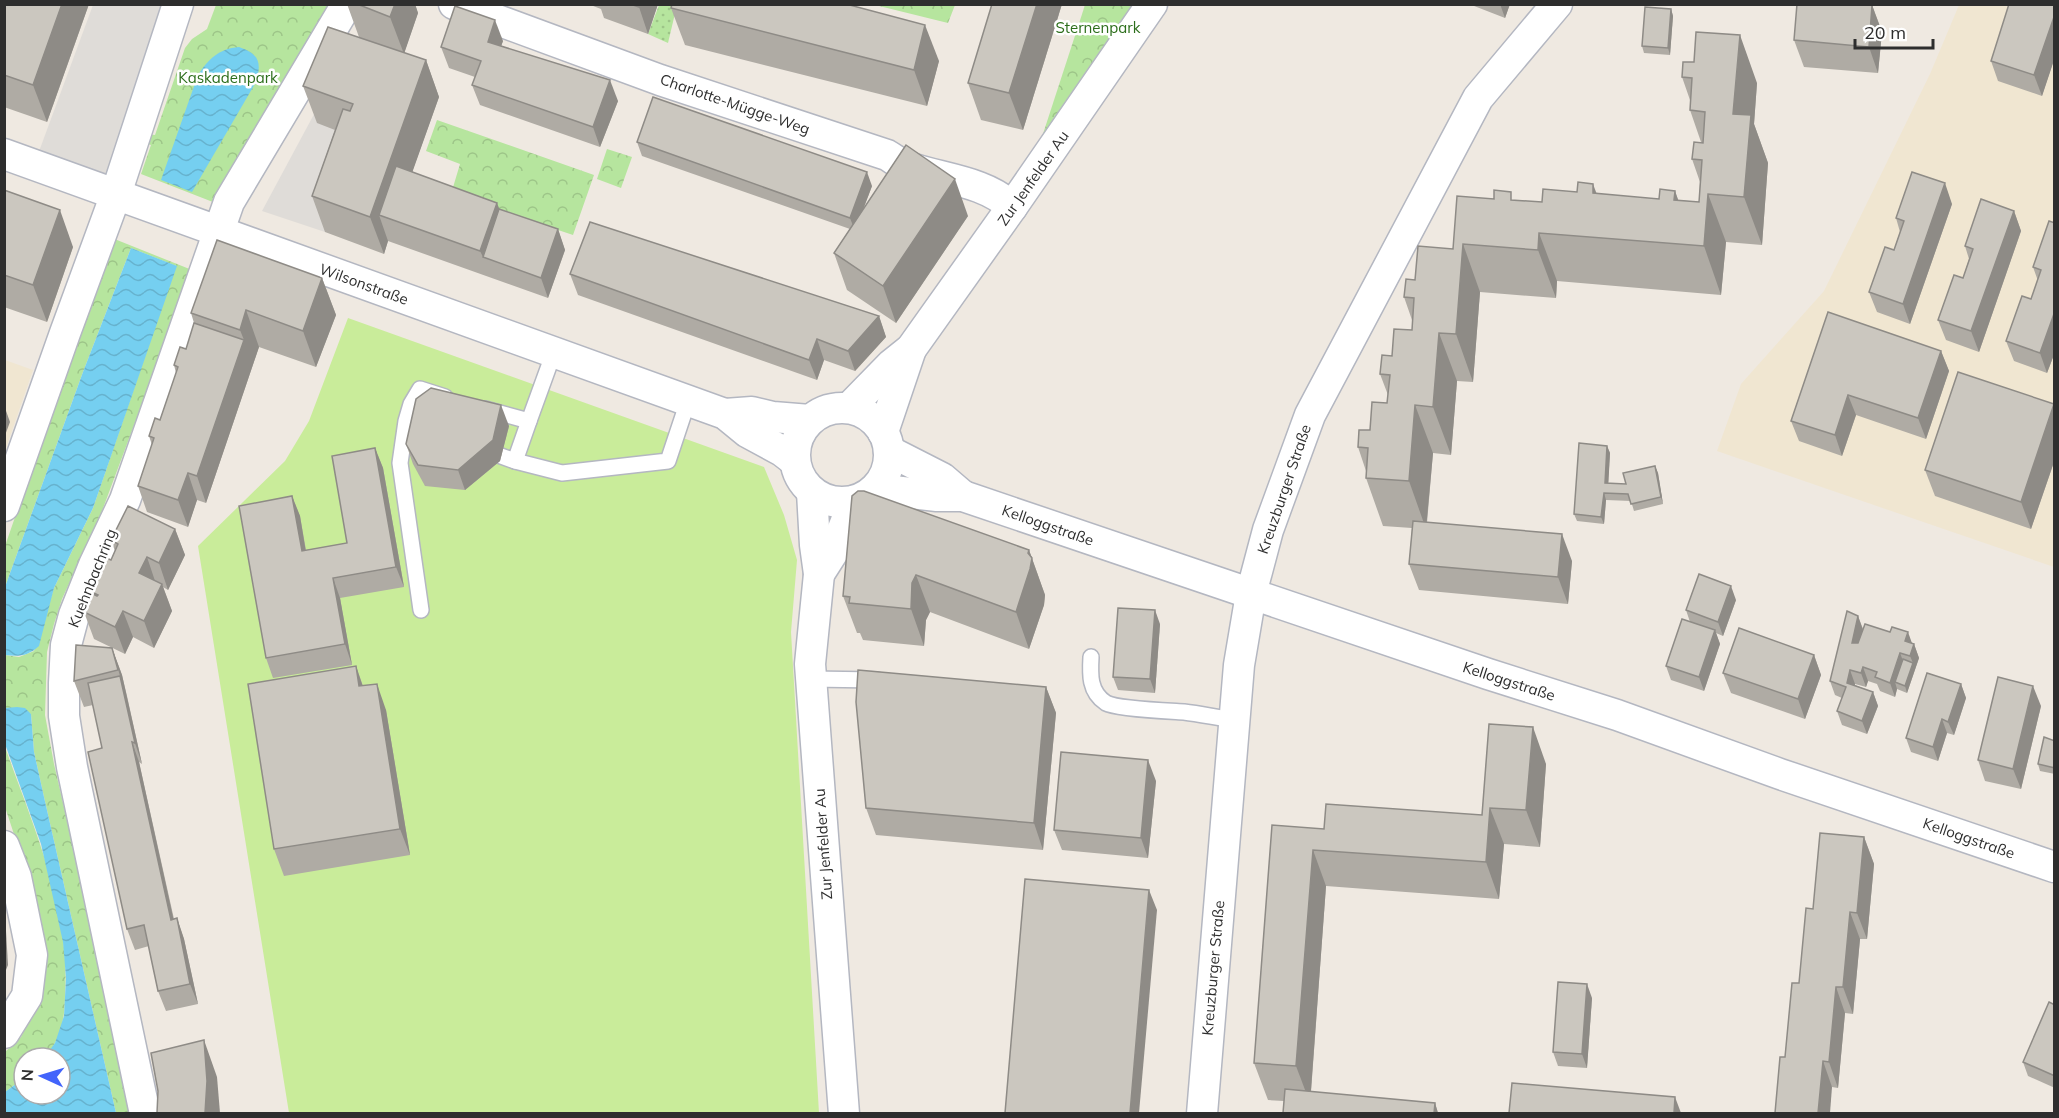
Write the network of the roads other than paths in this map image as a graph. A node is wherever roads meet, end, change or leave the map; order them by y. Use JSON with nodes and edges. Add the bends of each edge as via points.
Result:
{"nodes":[{"id":1,"x":178,"y":4,"type":"edge"},
{"id":2,"x":347,"y":4,"type":"edge"},
{"id":3,"x":453,"y":4,"type":"edge"},
{"id":4,"x":1152,"y":4,"type":"edge"},
{"id":5,"x":1557,"y":4,"type":"edge"},
{"id":6,"x":4,"y":154,"type":"edge"},
{"id":7,"x":116,"y":194,"type":"junction"},
{"id":8,"x":1012,"y":207,"type":"junction"},
{"id":9,"x":220,"y":232,"type":"junction"},
{"id":10,"x":911,"y":349,"type":"junction"},
{"id":11,"x":554,"y":352,"type":"junction"},
{"id":12,"x":688,"y":401,"type":"junction"},
{"id":13,"x":849,"y":408,"type":"junction"},
{"id":14,"x":724,"y":414,"type":"junction"},
{"id":15,"x":810,"y":420,"type":"junction"},
{"id":16,"x":529,"y":421,"type":"junction"},
{"id":17,"x":886,"y":442,"type":"junction"},
{"id":18,"x":795,"y":461,"type":"junction"},
{"id":19,"x":812,"y":492,"type":"junction"},
{"id":20,"x":865,"y":495,"type":"junction"},
{"id":21,"x":963,"y":496,"type":"junction"},
{"id":22,"x":4,"y":506,"type":"edge"},
{"id":23,"x":819,"y":574,"type":"junction"},
{"id":24,"x":1251,"y":594,"type":"junction"},
{"id":25,"x":421,"y":610,"type":"dead end"},
{"id":26,"x":1091,"y":657,"type":"dead end"},
{"id":27,"x":811,"y":679,"type":"junction"},
{"id":28,"x":888,"y":681,"type":"edge"},
{"id":29,"x":1234,"y":720,"type":"junction"},
{"id":30,"x":4,"y":846,"type":"edge"},
{"id":31,"x":2055,"y":867,"type":"edge"},
{"id":32,"x":4,"y":1033,"type":"edge"},
{"id":33,"x":145,"y":1113,"type":"edge"},
{"id":34,"x":844,"y":1113,"type":"edge"},
{"id":35,"x":1202,"y":1113,"type":"edge"}],
"edges":[{"from":1,"to":7,"type":"street"},
{"from":2,"to":9,"type":"street","via":[[229,202]]},
{"from":3,"to":8,"type":"street","name":"Charlotte-Mügge-Weg","via":[[665,81],[887,155],[905,166],[963,181],[1002,197]]},
{"from":4,"to":8,"type":"street","name":"Zur Jenfelder Au"},
{"from":5,"to":24,"type":"street","name":"Kreuzburger Straße","via":[[1478,98],[1310,415],[1268,530]]},
{"from":6,"to":7,"type":"street","name":"Wilsonstraße"},
{"from":7,"to":9,"type":"street","name":"Wilsonstraße"},
{"from":7,"to":22,"type":"street"},
{"from":8,"to":10,"type":"street","name":"Zur Jenfelder Au"},
{"from":9,"to":11,"type":"street","name":"Wilsonstraße"},
{"from":9,"to":33,"type":"street","name":"Kuehnbachring","via":[[125,500],[94,565],[66,645],[64,716],[72,767]]},
{"from":10,"to":13,"type":"street","name":"Zur Jenfelder Au"},
{"from":10,"to":17,"type":"street","name":"Zur Jenfelder Au"},
{"from":11,"to":12,"type":"street","name":"Wilsonstraße"},
{"from":11,"to":16,"type":"lane"},
{"from":12,"to":14,"type":"street","name":"Wilsonstraße"},
{"from":12,"to":16,"type":"lane","via":[[668,461],[562,473],[508,458]]},
{"from":13,"to":15,"type":"street","via":[[826,411]]},
{"from":13,"to":17,"type":"street","via":[[869,416]]},
{"from":14,"to":15,"type":"street","name":"Wilsonstraße","via":[[752,412]]},
{"from":14,"to":18,"type":"street","name":"Wilsonstraße"},
{"from":15,"to":18,"type":"street","via":[[799,434]]},
{"from":16,"to":25,"type":"lane","via":[[420,389],[411,404],[400,463]]},
{"from":17,"to":20,"type":"street","via":[[883,480]]},
{"from":17,"to":21,"type":"street","name":"Kelloggstraße"},
{"from":18,"to":19,"type":"street","via":[[800,478]]},
{"from":19,"to":20,"type":"street","via":[[836,502]]},
{"from":19,"to":23,"type":"street","name":"Zur Jenfelder Au"},
{"from":20,"to":21,"type":"street","name":"Kelloggstraße"},
{"from":20,"to":23,"type":"street","name":"Zur Jenfelder Au"},
{"from":21,"to":24,"type":"street","name":"Kelloggstraße"},
{"from":23,"to":27,"type":"street","name":"Zur Jenfelder Au"},
{"from":24,"to":29,"type":"street","name":"Kreuzburger Straße"},
{"from":24,"to":31,"type":"street","name":"Kelloggstraße","via":[[1617,715]]},
{"from":26,"to":29,"type":"lane","via":[[1089,678],[1107,704]]},
{"from":27,"to":28,"type":"lane"},
{"from":27,"to":34,"type":"street","name":"Zur Jenfelder Au"},
{"from":29,"to":35,"type":"street","name":"Kreuzburger Straße"},
{"from":30,"to":32,"type":"street","via":[[16,877],[32,955],[27,996]]}]}
